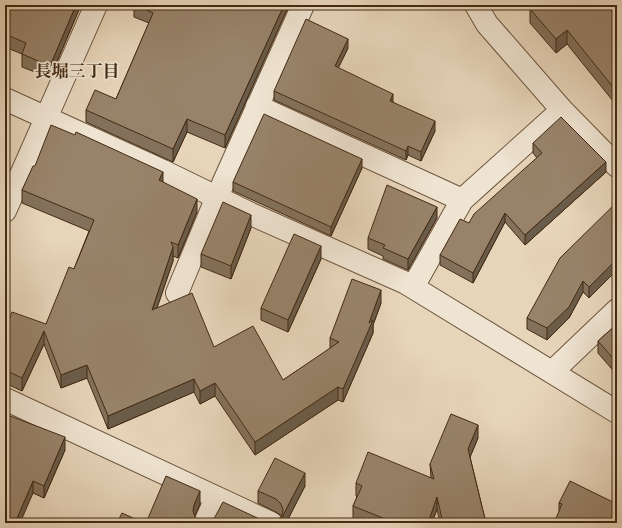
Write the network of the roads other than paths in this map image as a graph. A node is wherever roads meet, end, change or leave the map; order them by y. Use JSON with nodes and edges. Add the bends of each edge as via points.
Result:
{"nodes":[{"id":1,"x":96,"y":5,"type":"edge"},
{"id":2,"x":303,"y":5,"type":"edge"},
{"id":3,"x":476,"y":5,"type":"edge"},
{"id":4,"x":5,"y":99,"type":"edge"},
{"id":5,"x":257,"y":106,"type":"junction"},
{"id":6,"x":562,"y":110,"type":"junction"},
{"id":7,"x":46,"y":118,"type":"junction"},
{"id":8,"x":617,"y":166,"type":"edge"},
{"id":9,"x":217,"y":197,"type":"junction"},
{"id":10,"x":462,"y":200,"type":"junction"},
{"id":11,"x":5,"y":211,"type":"edge"},
{"id":12,"x":413,"y":287,"type":"junction"},
{"id":13,"x":177,"y":293,"type":"dead end"},
{"id":14,"x":617,"y":310,"type":"edge"},
{"id":15,"x":552,"y":372,"type":"junction"},
{"id":16,"x":5,"y":399,"type":"edge"},
{"id":17,"x":617,"y":412,"type":"edge"},
{"id":18,"x":216,"y":498,"type":"junction"},
{"id":19,"x":205,"y":523,"type":"edge"},
{"id":20,"x":271,"y":523,"type":"edge"}],
"edges":[{"from":1,"to":7,"type":"street"},
{"from":2,"to":5,"type":"street"},
{"from":3,"to":6,"type":"street","via":[[487,24]]},
{"from":4,"to":7,"type":"street"},
{"from":5,"to":9,"type":"street"},
{"from":5,"to":10,"type":"street"},
{"from":6,"to":8,"type":"street"},
{"from":6,"to":10,"type":"street"},
{"from":7,"to":9,"type":"street"},
{"from":7,"to":11,"type":"street"},
{"from":9,"to":12,"type":"street"},
{"from":9,"to":13,"type":"street"},
{"from":10,"to":12,"type":"street"},
{"from":12,"to":15,"type":"street"},
{"from":14,"to":15,"type":"street"},
{"from":15,"to":17,"type":"street"},
{"from":16,"to":18,"type":"street"},
{"from":18,"to":19,"type":"street"},
{"from":18,"to":20,"type":"street"}]}
